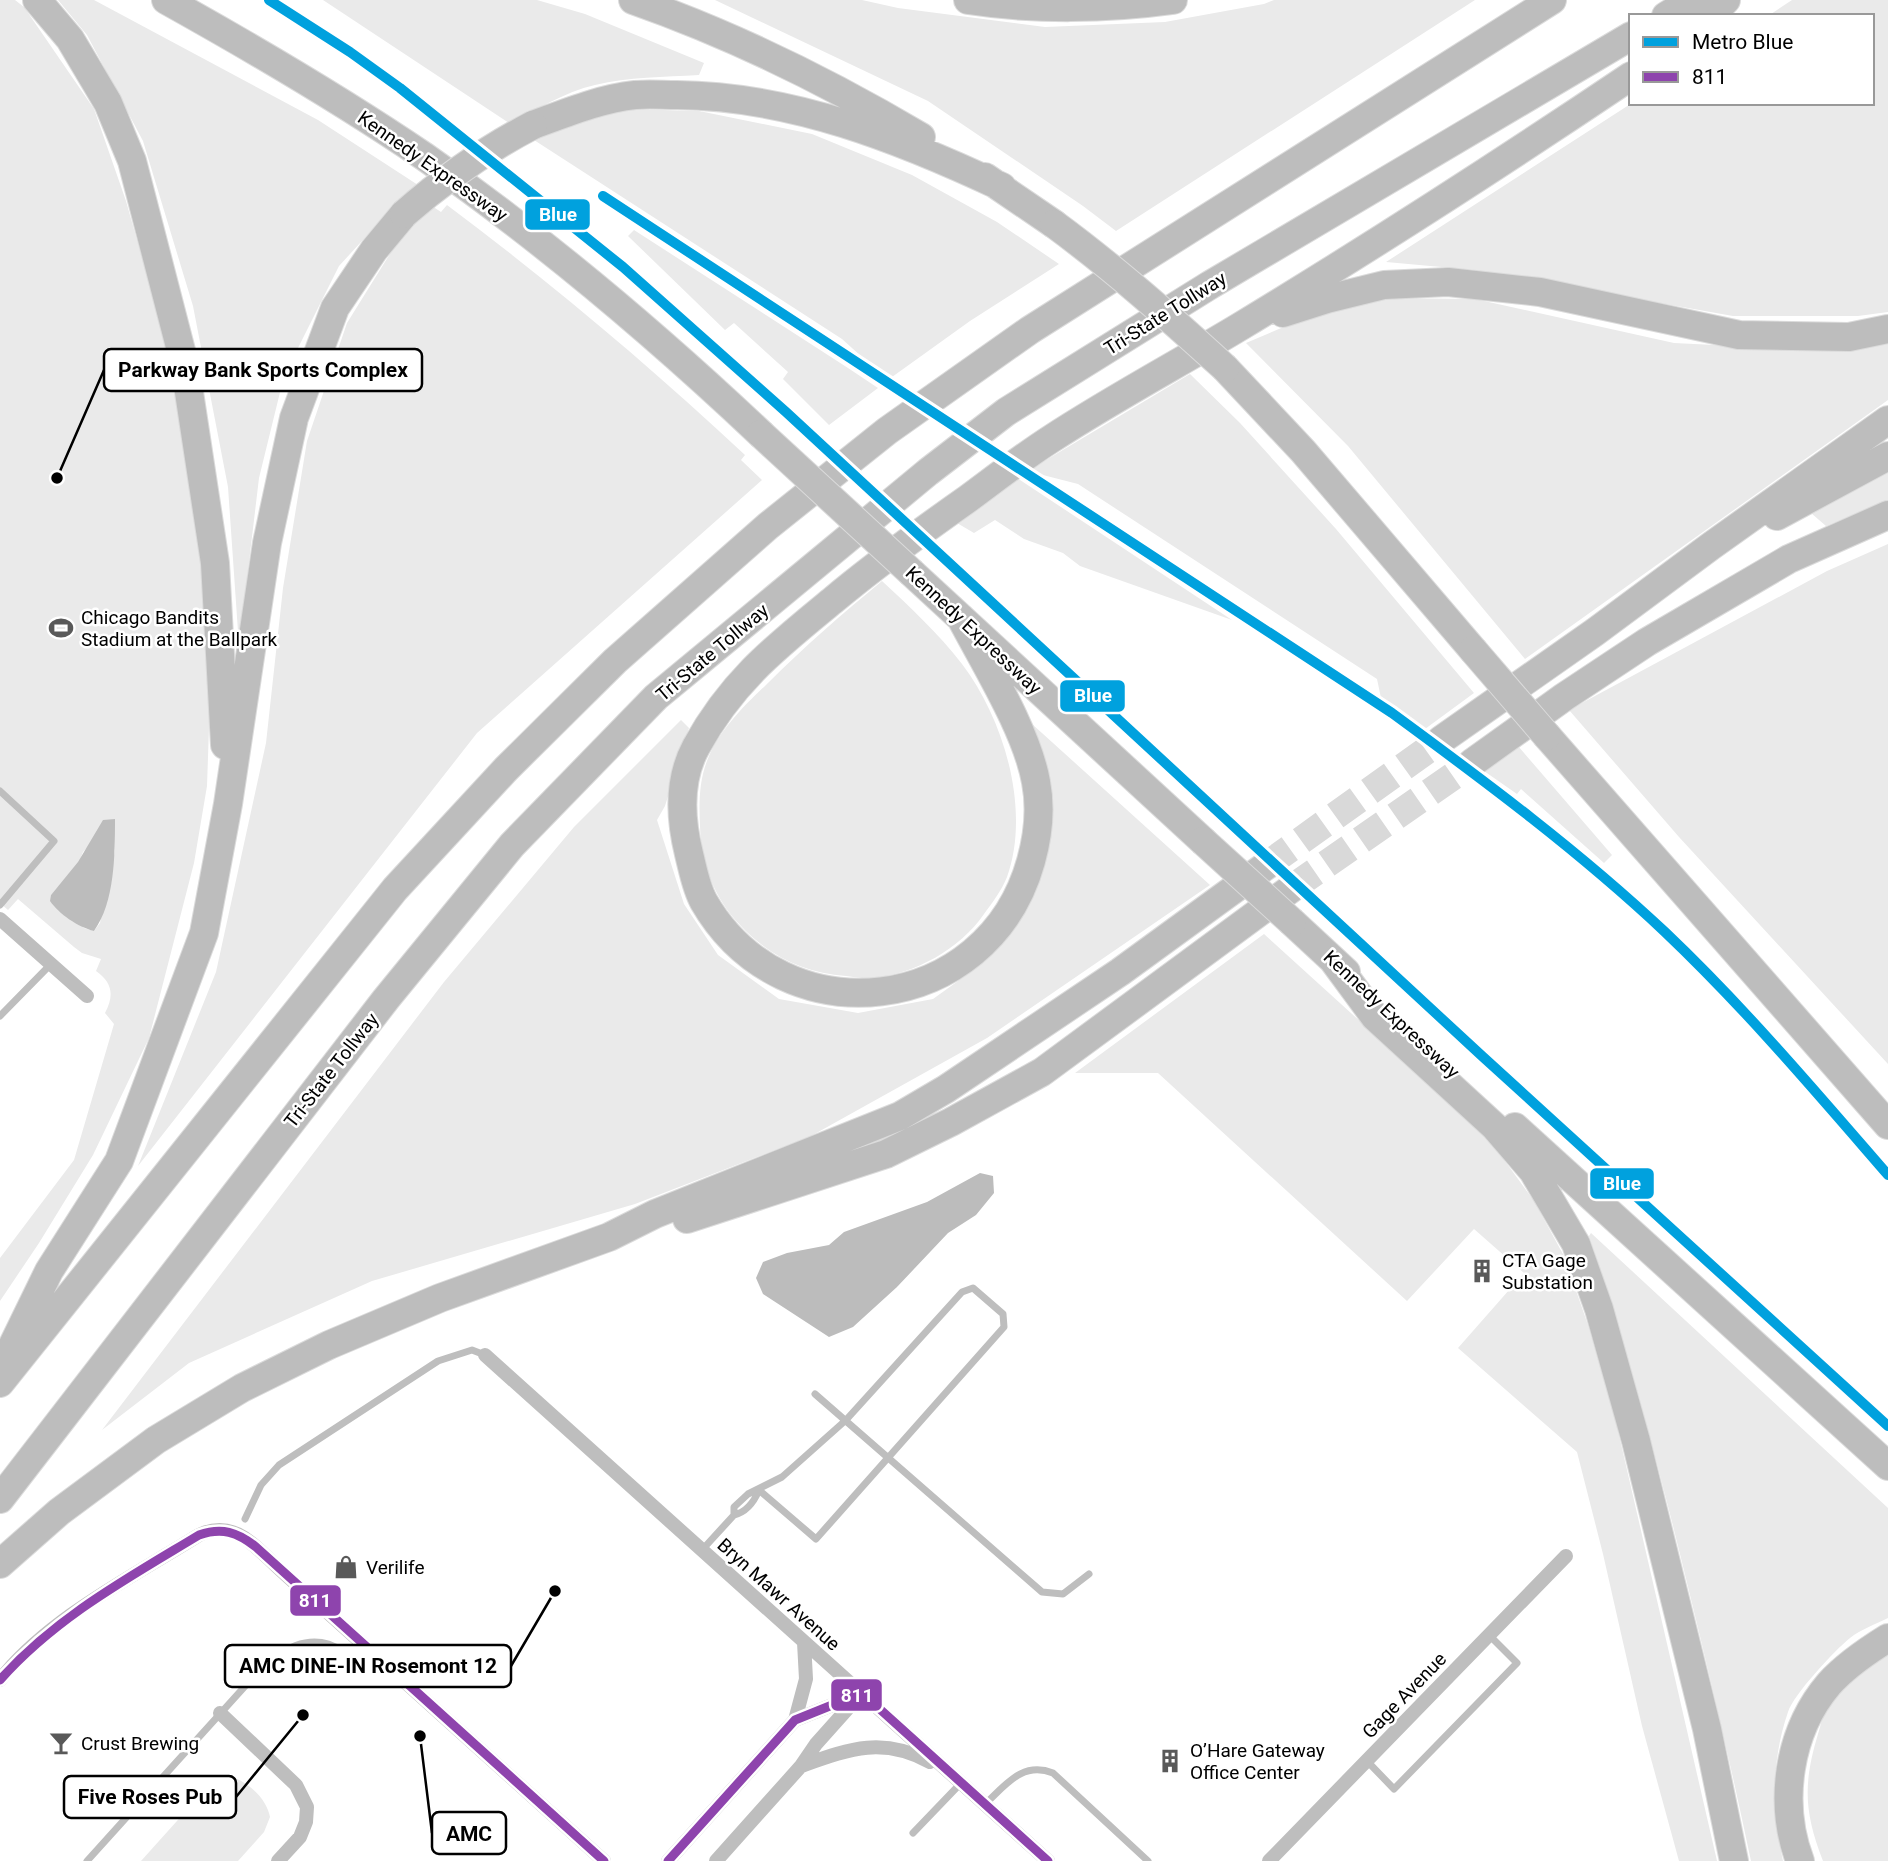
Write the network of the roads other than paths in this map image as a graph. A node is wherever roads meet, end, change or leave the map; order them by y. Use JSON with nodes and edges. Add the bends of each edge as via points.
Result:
{"nodes":[{"id":1,"x":37,"y":0,"type":"edge"},
{"id":2,"x":166,"y":0,"type":"edge"},
{"id":3,"x":633,"y":0,"type":"edge"},
{"id":4,"x":968,"y":0,"type":"edge"},
{"id":5,"x":1173,"y":0,"type":"edge"},
{"id":6,"x":1552,"y":0,"type":"edge"},
{"id":7,"x":1692,"y":0,"type":"edge"},
{"id":8,"x":1726,"y":0,"type":"edge"},
{"id":9,"x":1669,"y":14,"type":"edge"},
{"id":10,"x":1712,"y":14,"type":"edge"},
{"id":11,"x":1629,"y":37,"type":"edge"},
{"id":12,"x":1629,"y":77,"type":"edge"},
{"id":13,"x":1002,"y":187,"type":"junction"},
{"id":14,"x":1240,"y":327,"type":"junction"},
{"id":15,"x":1888,"y":329,"type":"edge"},
{"id":16,"x":1888,"y":420,"type":"edge"},
{"id":17,"x":1888,"y":456,"type":"edge"},
{"id":18,"x":1888,"y":515,"type":"edge"},
{"id":19,"x":1711,"y":546,"type":"junction"},
{"id":20,"x":961,"y":618,"type":"junction"},
{"id":21,"x":1441,"y":740,"type":"tunnel mouth"},
{"id":22,"x":1472,"y":763,"type":"tunnel mouth"},
{"id":23,"x":0,"y":791,"type":"edge"},
{"id":24,"x":228,"y":804,"type":"junction"},
{"id":25,"x":1266,"y":865,"type":"tunnel mouth"},
{"id":26,"x":1292,"y":888,"type":"tunnel mouth"},
{"id":27,"x":0,"y":905,"type":"edge"},
{"id":28,"x":0,"y":919,"type":"edge"},
{"id":29,"x":1333,"y":960,"type":"junction"},
{"id":30,"x":51,"y":964,"type":"junction"},
{"id":31,"x":87,"y":996,"type":"dead end"},
{"id":32,"x":0,"y":1016,"type":"edge"},
{"id":33,"x":1885,"y":1120,"type":"edge"},
{"id":34,"x":609,"y":1237,"type":"junction"},
{"id":35,"x":485,"y":1355,"type":"joint"},
{"id":36,"x":0,"y":1372,"type":"edge"},
{"id":37,"x":0,"y":1383,"type":"edge"},
{"id":38,"x":815,"y":1394,"type":"dead end"},
{"id":39,"x":846,"y":1420,"type":"junction"},
{"id":40,"x":889,"y":1458,"type":"junction"},
{"id":41,"x":1888,"y":1466,"type":"edge"},
{"id":42,"x":759,"y":1490,"type":"junction"},
{"id":43,"x":0,"y":1499,"type":"edge"},
{"id":44,"x":246,"y":1519,"type":"dead end"},
{"id":45,"x":702,"y":1550,"type":"junction"},
{"id":46,"x":1566,"y":1556,"type":"dead end"},
{"id":47,"x":0,"y":1564,"type":"edge"},
{"id":48,"x":1089,"y":1574,"type":"dead end"},
{"id":49,"x":1489,"y":1635,"type":"junction"},
{"id":50,"x":1888,"y":1638,"type":"edge"},
{"id":51,"x":804,"y":1642,"type":"junction"},
{"id":52,"x":0,"y":1680,"type":"edge"},
{"id":53,"x":403,"y":1680,"type":"junction"},
{"id":54,"x":862,"y":1693,"type":"junction"},
{"id":55,"x":220,"y":1713,"type":"junction"},
{"id":56,"x":794,"y":1720,"type":"junction"},
{"id":57,"x":1367,"y":1761,"type":"junction"},
{"id":58,"x":801,"y":1766,"type":"junction"},
{"id":59,"x":956,"y":1778,"type":"junction"},
{"id":60,"x":985,"y":1804,"type":"junction"},
{"id":61,"x":913,"y":1833,"type":"dead end"},
{"id":62,"x":87,"y":1861,"type":"edge"},
{"id":63,"x":278,"y":1861,"type":"edge"},
{"id":64,"x":604,"y":1861,"type":"edge"},
{"id":65,"x":668,"y":1861,"type":"edge"},
{"id":66,"x":716,"y":1861,"type":"edge"},
{"id":67,"x":1048,"y":1861,"type":"edge"},
{"id":68,"x":1148,"y":1861,"type":"edge"},
{"id":69,"x":1269,"y":1861,"type":"edge"},
{"id":70,"x":1734,"y":1861,"type":"edge"},
{"id":71,"x":1800,"y":1861,"type":"edge"}],
"edges":[{"from":1,"to":24,"type":"highway","via":[[70,39],[108,103],[132,161],[185,366],[215,563]]},
{"from":2,"to":20,"type":"highway","name":"Kennedy Expressway","bridge":true,"via":[[404,143],[585,278]]},
{"from":3,"to":13,"type":"highway","via":[[814,77],[869,105]]},
{"from":4,"to":5,"type":"highway","via":[[1069,7]]},
{"from":6,"to":37,"type":"highway","via":[[1030,330],[887,431],[768,526],[615,661],[506,769],[395,890]]},
{"from":7,"to":9,"type":"highway"},
{"from":8,"to":10,"type":"highway"},
{"from":11,"to":43,"type":"highway","name":"Tri-State Tollway","via":[[1006,412],[656,697],[512,845],[386,999]]},
{"from":12,"to":14,"type":"highway","via":[[1465,188]]},
{"from":13,"to":24,"type":"highway","bridge":true,"via":[[882,136],[765,103],[636,95],[593,103],[533,125],[441,182],[404,214],[335,308],[294,418],[267,543]]},
{"from":13,"to":33,"type":"highway","bridge":true,"via":[[1096,255],[1225,368],[1311,460]]},
{"from":14,"to":15,"type":"highway","via":[[1384,285],[1448,282],[1540,292],[1739,335],[1849,337]]},
{"from":14,"to":20,"type":"highway","via":[[1050,439],[877,564],[769,653],[731,692],[694,751],[684,781],[682,820],[701,898],[729,937],[768,969],[811,986],[852,994],[887,992],[925,982],[981,948],[1017,900],[1037,843],[1036,779],[1007,707]]},
{"from":16,"to":19,"type":"highway"},
{"from":17,"to":19,"type":"highway","via":[[1790,511]]},
{"from":18,"to":22,"type":"highway","via":[[1789,559],[1647,642]]},
{"from":19,"to":21,"type":"highway"},
{"from":20,"to":29,"type":"highway","name":"Kennedy Expressway","bridge":true},
{"from":23,"to":27,"type":"lane","via":[[54,841]]},
{"from":24,"to":36,"type":"highway","via":[[204,933],[119,1161],[49,1271]]},
{"from":25,"to":34,"type":"highway","via":[[1121,972],[900,1116],[654,1214]]},
{"from":26,"to":34,"type":"highway","via":[[1042,1072],[951,1122],[886,1154],[660,1228]]},
{"from":28,"to":30,"type":"street"},
{"from":29,"to":41,"type":"highway","name":"Kennedy Expressway"},
{"from":29,"to":70,"type":"highway","via":[[1375,1017],[1495,1127],[1533,1171],[1576,1244],[1636,1441],[1707,1729]]},
{"from":30,"to":31,"type":"street"},
{"from":30,"to":32,"type":"lane"},
{"from":34,"to":47,"type":"highway","via":[[440,1298],[328,1345],[242,1388],[156,1440]]},
{"from":35,"to":44,"type":"lane","via":[[472,1350],[438,1361],[279,1465],[261,1485]]},
{"from":35,"to":45,"type":"street","name":"Bryn Mawr Avenue"},
{"from":38,"to":39,"type":"lane"},
{"from":39,"to":40,"type":"lane"},
{"from":39,"to":40,"type":"lane","via":[[962,1292],[973,1288],[983,1296],[1003,1314],[1004,1327]]},
{"from":39,"to":42,"type":"lane","via":[[782,1477]]},
{"from":40,"to":42,"type":"lane","via":[[816,1539]]},
{"from":40,"to":48,"type":"lane","via":[[1042,1592],[1063,1594]]},
{"from":42,"to":45,"type":"lane","via":[[755,1500]]},
{"from":45,"to":51,"type":"street","name":"Bryn Mawr Avenue"},
{"from":46,"to":49,"type":"street","name":"Gage Avenue"},
{"from":49,"to":57,"type":"street","name":"Gage Avenue"},
{"from":49,"to":57,"type":"lane","via":[[1517,1663],[1395,1789]]},
{"from":50,"to":71,"type":"highway","via":[[1828,1685],[1802,1730],[1794,1751],[1788,1802]]},
{"from":51,"to":54,"type":"street","name":"Bryn Mawr Avenue"},
{"from":51,"to":56,"type":"street","via":[[806,1679]]},
{"from":52,"to":53,"type":"street","via":[[60,1622],[213,1528],[235,1531]]},
{"from":53,"to":55,"type":"lane","via":[[380,1678],[338,1648],[317,1641],[280,1652]]},
{"from":53,"to":64,"type":"street"},
{"from":54,"to":56,"type":"street"},
{"from":54,"to":58,"type":"street"},
{"from":54,"to":59,"type":"street","name":"Bryn Mawr Avenue"},
{"from":55,"to":62,"type":"lane"},
{"from":55,"to":63,"type":"street","via":[[296,1785],[307,1807],[300,1836]]},
{"from":56,"to":65,"type":"street"},
{"from":57,"to":69,"type":"street","name":"Gage Avenue"},
{"from":58,"to":59,"type":"street","via":[[850,1749],[890,1747],[912,1752]]},
{"from":58,"to":66,"type":"street"},
{"from":59,"to":60,"type":"street","name":"Bryn Mawr Avenue"},
{"from":59,"to":61,"type":"lane"},
{"from":60,"to":67,"type":"street","name":"Bryn Mawr Avenue"},
{"from":60,"to":68,"type":"lane","via":[[1022,1772],[1039,1768],[1053,1773]]}]}
